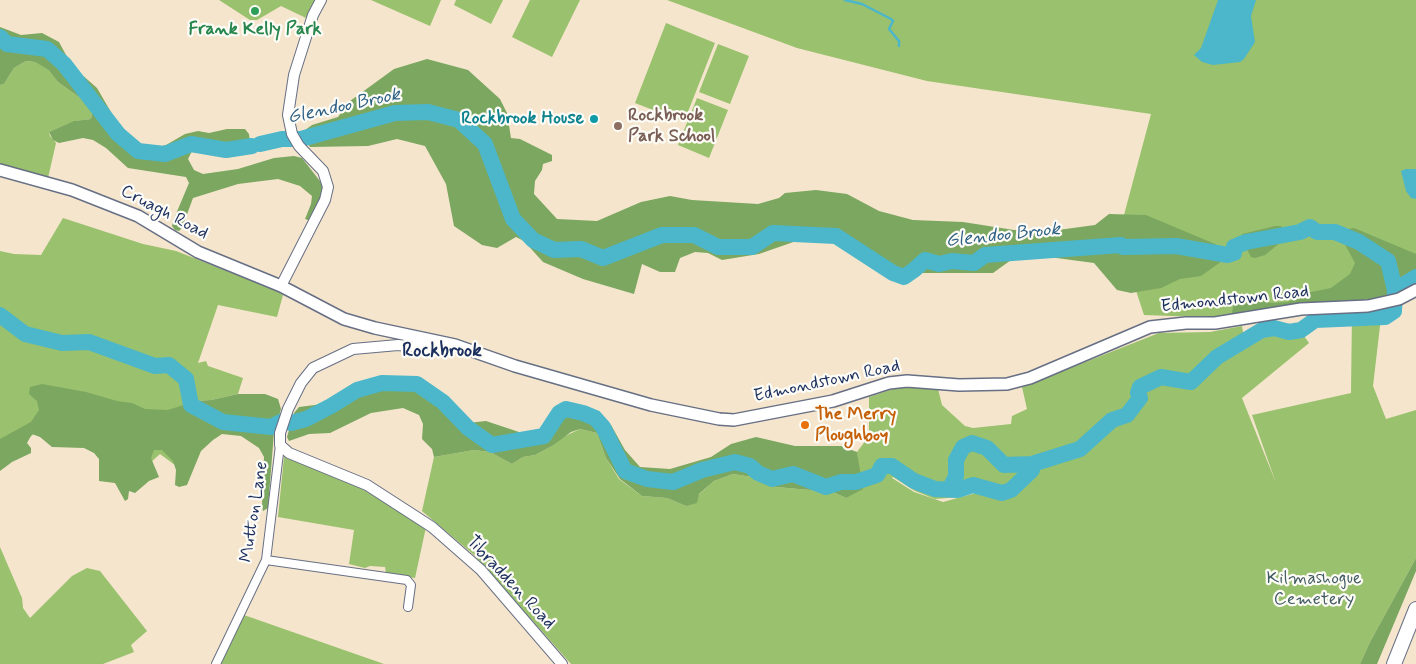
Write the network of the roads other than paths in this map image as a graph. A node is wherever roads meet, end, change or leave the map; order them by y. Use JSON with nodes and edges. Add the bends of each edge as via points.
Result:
{"nodes":[{"id":1,"x":321,"y":0,"type":"edge"},
{"id":2,"x":0,"y":170,"type":"edge"},
{"id":3,"x":281,"y":286,"type":"junction"},
{"id":4,"x":1416,"y":290,"type":"edge"},
{"id":5,"x":436,"y":341,"type":"junction"},
{"id":6,"x":280,"y":445,"type":"junction"},
{"id":7,"x":266,"y":560,"type":"junction"},
{"id":8,"x":408,"y":607,"type":"dead end"},
{"id":9,"x":1416,"y":609,"type":"edge"},
{"id":10,"x":216,"y":664,"type":"edge"},
{"id":11,"x":562,"y":664,"type":"edge"},
{"id":12,"x":1394,"y":664,"type":"edge"}],
"edges":[{"from":1,"to":3,"type":"street","via":[[294,75],[288,115],[292,134],[323,171],[328,187],[325,200]]},
{"from":2,"to":3,"type":"main road","name":"Cruagh Road","via":[[114,205],[198,252]]},
{"from":3,"to":5,"type":"main road","name":"Edmondstown Road","via":[[344,319]]},
{"from":4,"to":5,"type":"main road","name":"Edmondstown Road","via":[[1394,301],[1368,306],[1301,309],[1215,324],[1150,327],[1030,378],[1007,384],[907,381],[833,401],[734,420],[652,405]]},
{"from":5,"to":6,"type":"street","via":[[428,348],[398,345],[353,349],[313,368],[288,409],[280,433]]},
{"from":6,"to":7,"type":"street","name":"Mutton Lane"},
{"from":6,"to":11,"type":"street","name":"Tibradden Road","via":[[290,453],[367,485],[431,526],[481,570]]},
{"from":7,"to":8,"type":"street","via":[[407,580],[411,585]]},
{"from":7,"to":10,"type":"street","name":"Mutton Lane"},
{"from":9,"to":12,"type":"highway"}]}
